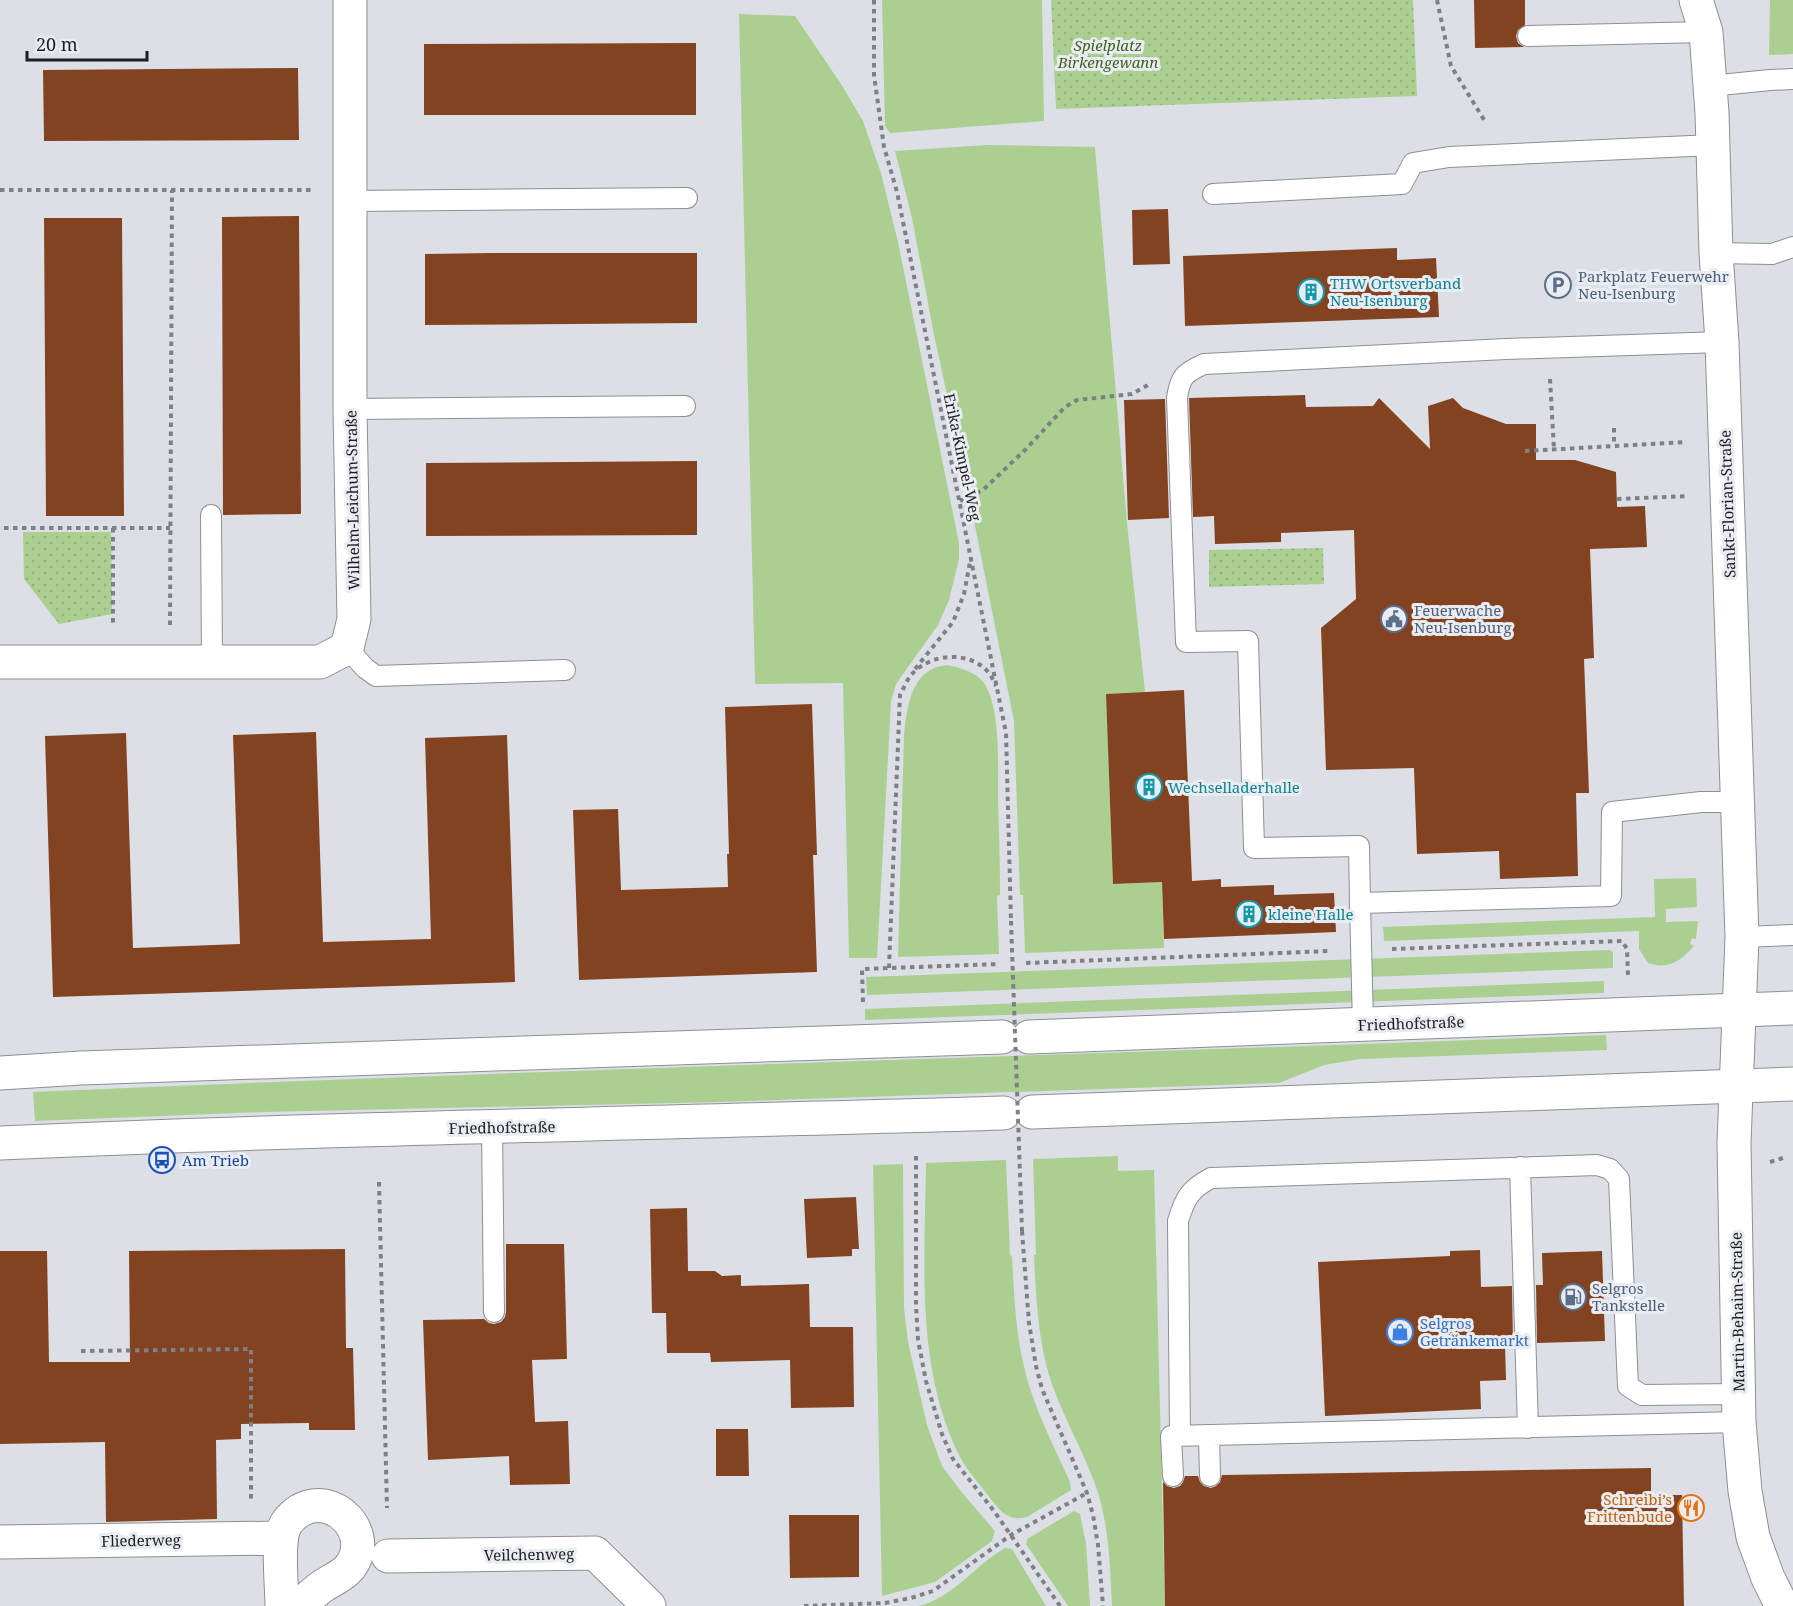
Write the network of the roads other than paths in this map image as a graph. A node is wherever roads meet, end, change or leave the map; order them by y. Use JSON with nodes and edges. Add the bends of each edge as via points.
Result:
{"nodes":[{"id":1,"x":350,"y":0,"type":"edge"},
{"id":2,"x":1696,"y":0,"type":"edge"},
{"id":3,"x":1706,"y":33,"type":"junction"},
{"id":4,"x":1528,"y":36,"type":"dead end"},
{"id":5,"x":1793,"y":79,"type":"edge"},
{"id":6,"x":1710,"y":86,"type":"junction"},
{"id":7,"x":1713,"y":145,"type":"junction"},
{"id":8,"x":1213,"y":194,"type":"dead end"},
{"id":9,"x":350,"y":196,"type":"junction"},
{"id":10,"x":687,"y":198,"type":"dead end"},
{"id":11,"x":1793,"y":247,"type":"edge"},
{"id":12,"x":1716,"y":253,"type":"junction"},
{"id":13,"x":1722,"y":342,"type":"junction"},
{"id":14,"x":685,"y":406,"type":"dead end"},
{"id":15,"x":350,"y":409,"type":"junction"},
{"id":16,"x":212,"y":515,"type":"dead end"},
{"id":17,"x":346,"y":648,"type":"junction"},
{"id":18,"x":0,"y":662,"type":"edge"},
{"id":19,"x":212,"y":662,"type":"junction"},
{"id":20,"x":565,"y":670,"type":"dead end"},
{"id":21,"x":1737,"y":802,"type":"junction"},
{"id":22,"x":1360,"y":903,"type":"junction"},
{"id":23,"x":1793,"y":935,"type":"edge"},
{"id":24,"x":1742,"y":937,"type":"junction"},
{"id":25,"x":1793,"y":1008,"type":"edge"},
{"id":26,"x":1738,"y":1010,"type":"junction"},
{"id":27,"x":1363,"y":1025,"type":"junction"},
{"id":28,"x":0,"y":1073,"type":"edge"},
{"id":29,"x":1793,"y":1084,"type":"edge"},
{"id":30,"x":1735,"y":1086,"type":"junction"},
{"id":31,"x":492,"y":1127,"type":"junction"},
{"id":32,"x":0,"y":1143,"type":"edge"},
{"id":33,"x":1520,"y":1167,"type":"junction"},
{"id":34,"x":494,"y":1312,"type":"dead end"},
{"id":35,"x":1739,"y":1408,"type":"junction"},
{"id":36,"x":1528,"y":1428,"type":"junction"},
{"id":37,"x":1209,"y":1435,"type":"junction"},
{"id":38,"x":1180,"y":1436,"type":"junction"},
{"id":39,"x":1173,"y":1476,"type":"dead end"},
{"id":40,"x":1210,"y":1476,"type":"dead end"},
{"id":41,"x":266,"y":1538,"type":"junction"},
{"id":42,"x":0,"y":1542,"type":"edge"},
{"id":43,"x":388,"y":1556,"type":"road end"},
{"id":44,"x":282,"y":1606,"type":"edge"},
{"id":45,"x":299,"y":1606,"type":"edge"},
{"id":46,"x":649,"y":1606,"type":"edge"},
{"id":47,"x":1782,"y":1606,"type":"edge"}],
"edges":[{"from":1,"to":9,"type":"main road","name":"Wilhelm-Leichum-Straße"},
{"from":2,"to":3,"type":"main road","name":"Sankt-Florian-Straße"},
{"from":3,"to":4,"type":"lane"},
{"from":3,"to":6,"type":"main road","name":"Sankt-Florian-Straße"},
{"from":5,"to":6,"type":"lane"},
{"from":6,"to":7,"type":"main road","name":"Sankt-Florian-Straße"},
{"from":7,"to":8,"type":"lane","via":[[1449,157],[1413,163],[1402,184]]},
{"from":7,"to":12,"type":"main road","name":"Sankt-Florian-Straße"},
{"from":9,"to":10,"type":"lane"},
{"from":9,"to":15,"type":"main road","name":"Wilhelm-Leichum-Straße"},
{"from":11,"to":12,"type":"lane","via":[[1772,254]]},
{"from":12,"to":13,"type":"main road","name":"Sankt-Florian-Straße"},
{"from":13,"to":21,"type":"main road","name":"Sankt-Florian-Straße"},
{"from":13,"to":22,"type":"lane","via":[[1204,364],[1190,370],[1179,383],[1186,642],[1248,640],[1254,848],[1359,846]]},
{"from":14,"to":15,"type":"lane"},
{"from":15,"to":17,"type":"main road","name":"Wilhelm-Leichum-Straße","via":[[354,619]]},
{"from":16,"to":19,"type":"lane"},
{"from":17,"to":19,"type":"main road","via":[[320,662]]},
{"from":17,"to":20,"type":"lane","via":[[376,676]]},
{"from":18,"to":19,"type":"main road"},
{"from":21,"to":22,"type":"lane","via":[[1612,812],[1611,896]]},
{"from":21,"to":24,"type":"main road","name":"Sankt-Florian-Straße"},
{"from":22,"to":27,"type":"lane"},
{"from":23,"to":24,"type":"lane"},
{"from":24,"to":26,"type":"main road","name":"Sankt-Florian-Straße"},
{"from":25,"to":26,"type":"main road","name":"Friedhofstraße"},
{"from":26,"to":27,"type":"main road","name":"Friedhofstraße"},
{"from":26,"to":30,"type":"main road","name":"Martin-Behaim-Straße"},
{"from":27,"to":28,"type":"main road","name":"Friedhofstraße"},
{"from":29,"to":30,"type":"main road","name":"Friedhofstraße"},
{"from":30,"to":31,"type":"main road","name":"Friedhofstraße"},
{"from":30,"to":35,"type":"main road","name":"Martin-Behaim-Straße"},
{"from":31,"to":32,"type":"main road","name":"Friedhofstraße"},
{"from":31,"to":34,"type":"lane"},
{"from":33,"to":35,"type":"lane","via":[[1597,1165],[1610,1169],[1619,1179],[1628,1386],[1642,1395]]},
{"from":33,"to":36,"type":"lane"},
{"from":33,"to":38,"type":"lane","via":[[1211,1178],[1195,1186],[1183,1202],[1178,1221]]},
{"from":35,"to":36,"type":"lane"},
{"from":35,"to":47,"type":"main road","name":"Martin-Behaim-Straße","via":[[1753,1537]]},
{"from":36,"to":37,"type":"lane"},
{"from":37,"to":38,"type":"lane"},
{"from":37,"to":40,"type":"lane"},
{"from":38,"to":39,"type":"lane","via":[[1172,1436]]},
{"from":41,"to":42,"type":"main road","name":"Fliederweg"},
{"from":41,"to":44,"type":"main road"},
{"from":41,"to":45,"type":"main road","via":[[311,1506],[333,1508],[348,1518],[357,1537],[356,1556],[350,1567]]},
{"from":43,"to":46,"type":"main road","name":"Veilchenweg","via":[[595,1552]]}]}
